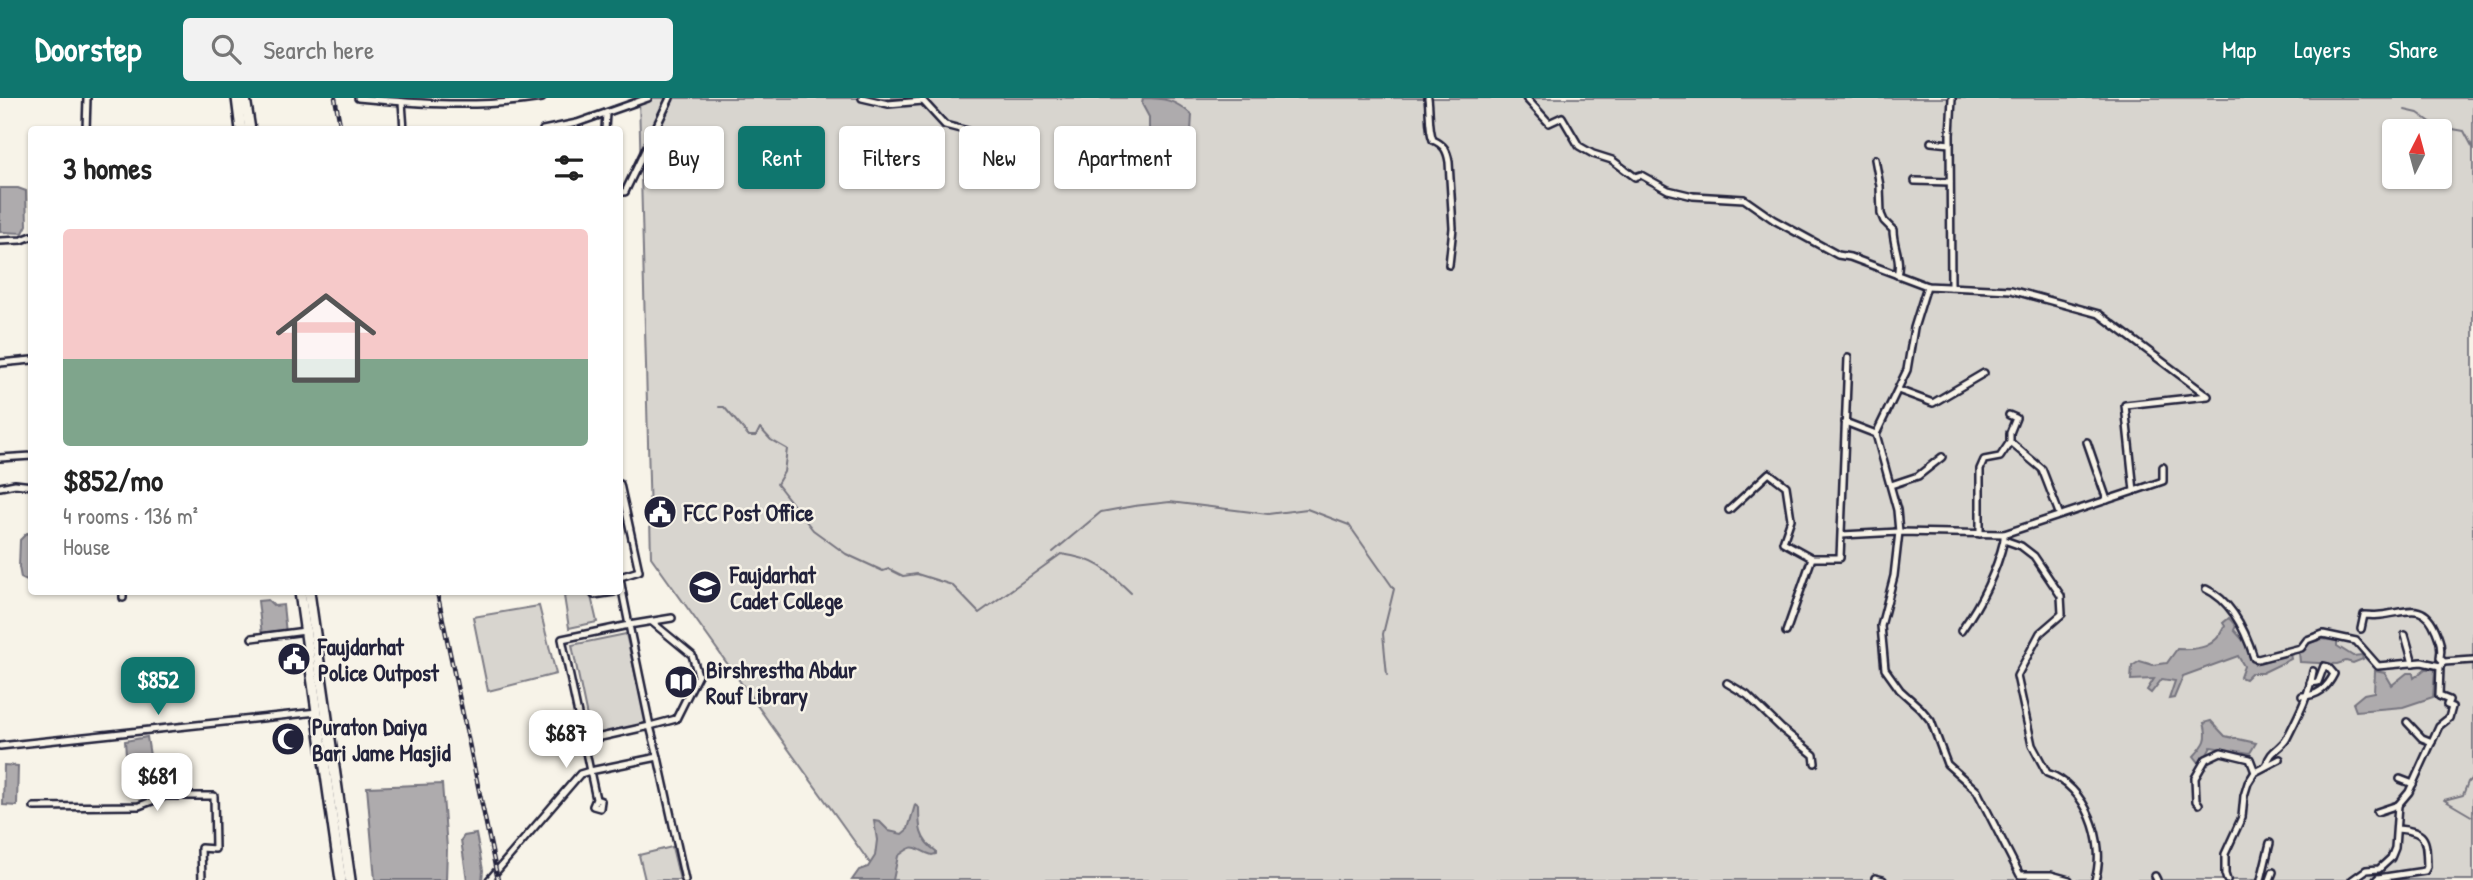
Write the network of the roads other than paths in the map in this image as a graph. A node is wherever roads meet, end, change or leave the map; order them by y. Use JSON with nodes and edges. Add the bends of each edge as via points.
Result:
{"nodes":[{"id":1,"x":87,"y":98,"type":"edge"},
{"id":2,"x":237,"y":98,"type":"edge"},
{"id":3,"x":245,"y":98,"type":"edge"},
{"id":4,"x":358,"y":98,"type":"edge"},
{"id":5,"x":542,"y":98,"type":"edge"},
{"id":6,"x":648,"y":98,"type":"edge"},
{"id":7,"x":670,"y":98,"type":"edge"},
{"id":8,"x":862,"y":98,"type":"edge"},
{"id":9,"x":1428,"y":98,"type":"edge"},
{"id":10,"x":1526,"y":98,"type":"edge"},
{"id":11,"x":1952,"y":98,"type":"edge"},
{"id":12,"x":402,"y":102,"type":"junction"},
{"id":13,"x":606,"y":113,"type":"junction"},
{"id":14,"x":86,"y":126,"type":"edge"},
{"id":15,"x":240,"y":126,"type":"edge"},
{"id":16,"x":249,"y":126,"type":"edge"},
{"id":17,"x":404,"y":126,"type":"edge"},
{"id":18,"x":576,"y":126,"type":"edge"},
{"id":19,"x":605,"y":126,"type":"edge"},
{"id":20,"x":959,"y":129,"type":"edge"},
{"id":21,"x":1931,"y":142,"type":"dead end"},
{"id":22,"x":1950,"y":145,"type":"junction"},
{"id":23,"x":1875,"y":159,"type":"dead end"},
{"id":24,"x":1915,"y":181,"type":"dead end"},
{"id":25,"x":1950,"y":182,"type":"junction"},
{"id":26,"x":623,"y":192,"type":"edge"},
{"id":27,"x":28,"y":238,"type":"edge"},
{"id":28,"x":0,"y":241,"type":"edge"},
{"id":29,"x":1449,"y":265,"type":"dead end"},
{"id":30,"x":1897,"y":275,"type":"junction"},
{"id":31,"x":1927,"y":286,"type":"junction"},
{"id":32,"x":1951,"y":287,"type":"junction"},
{"id":33,"x":1848,"y":358,"type":"dead end"},
{"id":34,"x":28,"y":360,"type":"edge"},
{"id":35,"x":0,"y":363,"type":"edge"},
{"id":36,"x":1984,"y":373,"type":"dead end"},
{"id":37,"x":1898,"y":390,"type":"junction"},
{"id":38,"x":2009,"y":415,"type":"dead end"},
{"id":39,"x":1845,"y":422,"type":"junction"},
{"id":40,"x":1876,"y":434,"type":"junction"},
{"id":41,"x":2011,"y":442,"type":"junction"},
{"id":42,"x":2087,"y":442,"type":"dead end"},
{"id":43,"x":28,"y":456,"type":"edge"},
{"id":44,"x":1942,"y":457,"type":"dead end"},
{"id":45,"x":0,"y":458,"type":"edge"},
{"id":46,"x":2163,"y":467,"type":"dead end"},
{"id":47,"x":1891,"y":485,"type":"junction"},
{"id":48,"x":28,"y":486,"type":"edge"},
{"id":49,"x":0,"y":487,"type":"edge"},
{"id":50,"x":2134,"y":491,"type":"junction"},
{"id":51,"x":623,"y":498,"type":"edge"},
{"id":52,"x":2107,"y":500,"type":"junction"},
{"id":53,"x":1730,"y":510,"type":"dead end"},
{"id":54,"x":2059,"y":513,"type":"dead end"},
{"id":55,"x":1899,"y":533,"type":"junction"},
{"id":56,"x":1980,"y":534,"type":"junction"},
{"id":57,"x":1842,"y":535,"type":"junction"},
{"id":58,"x":2004,"y":537,"type":"junction"},
{"id":59,"x":1812,"y":558,"type":"junction"},
{"id":60,"x":623,"y":576,"type":"edge"},
{"id":61,"x":2206,"y":589,"type":"dead end"},
{"id":62,"x":300,"y":595,"type":"edge"},
{"id":63,"x":309,"y":595,"type":"edge"},
{"id":64,"x":622,"y":595,"type":"edge"},
{"id":65,"x":672,"y":618,"type":"dead end"},
{"id":66,"x":652,"y":622,"type":"junction"},
{"id":67,"x":629,"y":625,"type":"junction"},
{"id":68,"x":2361,"y":629,"type":"dead end"},
{"id":69,"x":305,"y":631,"type":"junction"},
{"id":70,"x":1961,"y":631,"type":"dead end"},
{"id":71,"x":1786,"y":632,"type":"dead end"},
{"id":72,"x":2405,"y":635,"type":"dead end"},
{"id":73,"x":252,"y":638,"type":"dead end"},
{"id":74,"x":2473,"y":660,"type":"edge"},
{"id":75,"x":2413,"y":663,"type":"junction"},
{"id":76,"x":2442,"y":664,"type":"junction"},
{"id":77,"x":2313,"y":671,"type":"dead end"},
{"id":78,"x":1727,"y":683,"type":"dead end"},
{"id":79,"x":2310,"y":683,"type":"junction"},
{"id":80,"x":2304,"y":696,"type":"junction"},
{"id":81,"x":317,"y":712,"type":"junction"},
{"id":82,"x":2407,"y":722,"type":"dead end"},
{"id":83,"x":650,"y":726,"type":"junction"},
{"id":84,"x":583,"y":741,"type":"junction"},
{"id":85,"x":2432,"y":742,"type":"junction"},
{"id":86,"x":0,"y":746,"type":"edge"},
{"id":87,"x":658,"y":757,"type":"junction"},
{"id":88,"x":2280,"y":759,"type":"dead end"},
{"id":89,"x":1815,"y":763,"type":"dead end"},
{"id":90,"x":2267,"y":764,"type":"junction"},
{"id":91,"x":590,"y":771,"type":"junction"},
{"id":92,"x":2255,"y":772,"type":"junction"},
{"id":93,"x":2400,"y":779,"type":"dead end"},
{"id":94,"x":2413,"y":785,"type":"junction"},
{"id":95,"x":596,"y":799,"type":"dead end"},
{"id":96,"x":2199,"y":804,"type":"dead end"},
{"id":97,"x":2398,"y":806,"type":"junction"},
{"id":98,"x":34,"y":807,"type":"dead end"},
{"id":99,"x":2377,"y":812,"type":"dead end"},
{"id":100,"x":2396,"y":829,"type":"junction"},
{"id":101,"x":2270,"y":843,"type":"dead end"},
{"id":102,"x":2273,"y":872,"type":"dead end"},
{"id":103,"x":2020,"y":875,"type":"junction"},
{"id":104,"x":1875,"y":878,"type":"dead end"},
{"id":105,"x":202,"y":880,"type":"edge"},
{"id":106,"x":341,"y":880,"type":"edge"},
{"id":107,"x":350,"y":880,"type":"edge"},
{"id":108,"x":489,"y":880,"type":"edge"},
{"id":109,"x":685,"y":880,"type":"edge"},
{"id":110,"x":1882,"y":880,"type":"edge"},
{"id":111,"x":2014,"y":880,"type":"edge"},
{"id":112,"x":2068,"y":880,"type":"edge"},
{"id":113,"x":2095,"y":880,"type":"edge"},
{"id":114,"x":2227,"y":880,"type":"edge"},
{"id":115,"x":2262,"y":880,"type":"edge"},
{"id":116,"x":2270,"y":880,"type":"edge"},
{"id":117,"x":2352,"y":880,"type":"edge"},
{"id":118,"x":2376,"y":880,"type":"edge"}],
"edges":[{"from":1,"to":14,"type":"street"},
{"from":2,"to":15,"type":"highway"},
{"from":3,"to":16,"type":"highway"},
{"from":4,"to":12,"type":"street"},
{"from":5,"to":12,"type":"street","via":[[508,103]]},
{"from":6,"to":13,"type":"street"},
{"from":7,"to":26,"type":"street"},
{"from":8,"to":20,"type":"street","via":[[888,104],[923,101],[945,125]]},
{"from":9,"to":29,"type":"street","via":[[1430,133],[1447,151],[1449,162],[1453,228]]},
{"from":10,"to":30,"type":"street","via":[[1549,123],[1562,117],[1579,145],[1635,177],[1693,196],[1744,199],[1838,255]]},
{"from":11,"to":22,"type":"street"},
{"from":12,"to":17,"type":"street"},
{"from":13,"to":18,"type":"street"},
{"from":13,"to":19,"type":"street"},
{"from":21,"to":22,"type":"street"},
{"from":22,"to":25,"type":"street"},
{"from":23,"to":30,"type":"street","via":[[1881,215],[1893,230],[1893,247],[1899,258]]},
{"from":24,"to":25,"type":"street"},
{"from":25,"to":32,"type":"street"},
{"from":27,"to":28,"type":"street"},
{"from":30,"to":31,"type":"street"},
{"from":31,"to":32,"type":"street"},
{"from":31,"to":37,"type":"street"},
{"from":32,"to":50,"type":"street","via":[[2011,290],[2099,314],[2207,396],[2125,405]]},
{"from":33,"to":39,"type":"street"},
{"from":34,"to":35,"type":"street"},
{"from":36,"to":37,"type":"street","via":[[1933,403]]},
{"from":37,"to":40,"type":"street"},
{"from":38,"to":41,"type":"street","via":[[2016,418]]},
{"from":39,"to":40,"type":"street"},
{"from":39,"to":57,"type":"street"},
{"from":40,"to":47,"type":"street"},
{"from":41,"to":54,"type":"street","via":[[2042,469]]},
{"from":41,"to":56,"type":"street","via":[[2000,457],[1984,460],[1980,469]]},
{"from":42,"to":52,"type":"street"},
{"from":43,"to":45,"type":"street"},
{"from":44,"to":47,"type":"street","via":[[1918,476]]},
{"from":46,"to":50,"type":"street","via":[[2163,481]]},
{"from":47,"to":55,"type":"street"},
{"from":48,"to":49,"type":"street"},
{"from":50,"to":52,"type":"street"},
{"from":51,"to":60,"type":"street","via":[[639,571]]},
{"from":52,"to":58,"type":"street"},
{"from":53,"to":59,"type":"street","via":[[1769,473],[1786,486],[1791,519],[1783,542]]},
{"from":55,"to":56,"type":"street"},
{"from":55,"to":57,"type":"street"},
{"from":55,"to":103,"type":"street","via":[[1881,626],[1885,668],[1899,690],[1931,721],[1947,764],[1977,791]]},
{"from":56,"to":58,"type":"street"},
{"from":57,"to":59,"type":"street","via":[[1840,558]]},
{"from":58,"to":70,"type":"street","via":[[1997,568]]},
{"from":58,"to":113,"type":"street","via":[[2034,556],[2061,596],[2062,614],[2040,633],[2017,676],[2035,754],[2047,773],[2079,795],[2094,825],[2099,866]]},
{"from":59,"to":71,"type":"street"},
{"from":61,"to":75,"type":"street","via":[[2227,603],[2254,658],[2301,648],[2307,640],[2323,634],[2356,641],[2378,666]]},
{"from":62,"to":69,"type":"highway"},
{"from":63,"to":107,"type":"highway"},
{"from":64,"to":67,"type":"street"},
{"from":65,"to":66,"type":"street"},
{"from":66,"to":67,"type":"street"},
{"from":66,"to":83,"type":"street","via":[[692,655],[698,675],[676,719]]},
{"from":67,"to":83,"type":"street"},
{"from":67,"to":84,"type":"street","via":[[562,639]]},
{"from":68,"to":76,"type":"street","via":[[2364,615],[2420,611],[2441,642]]},
{"from":69,"to":73,"type":"street"},
{"from":69,"to":81,"type":"highway"},
{"from":72,"to":75,"type":"street"},
{"from":74,"to":76,"type":"street"},
{"from":75,"to":76,"type":"street"},
{"from":76,"to":85,"type":"street","via":[[2439,696],[2452,707]]},
{"from":77,"to":79,"type":"street"},
{"from":78,"to":89,"type":"street","via":[[1747,695],[1814,755]]},
{"from":79,"to":80,"type":"street"},
{"from":79,"to":80,"type":"street","via":[[2318,682],[2324,666],[2334,674],[2322,691]]},
{"from":80,"to":90,"type":"street","via":[[2302,711],[2288,737]]},
{"from":81,"to":86,"type":"street"},
{"from":81,"to":106,"type":"highway"},
{"from":82,"to":85,"type":"street"},
{"from":83,"to":84,"type":"street"},
{"from":83,"to":87,"type":"street"},
{"from":84,"to":91,"type":"street"},
{"from":85,"to":94,"type":"street"},
{"from":87,"to":91,"type":"street"},
{"from":87,"to":109,"type":"street"},
{"from":88,"to":90,"type":"street"},
{"from":90,"to":92,"type":"street"},
{"from":91,"to":95,"type":"street"},
{"from":91,"to":108,"type":"street","via":[[580,774]]},
{"from":92,"to":96,"type":"street","via":[[2250,758],[2221,752],[2213,755],[2195,778]]},
{"from":92,"to":114,"type":"street","via":[[2225,854]]},
{"from":93,"to":94,"type":"street"},
{"from":94,"to":97,"type":"street"},
{"from":97,"to":99,"type":"street"},
{"from":97,"to":100,"type":"street"},
{"from":98,"to":105,"type":"street","via":[[139,806],[165,796],[214,796],[215,849],[201,848]]},
{"from":100,"to":117,"type":"street","via":[[2391,858],[2379,869],[2366,870]]},
{"from":100,"to":118,"type":"street","via":[[2426,839],[2427,867]]},
{"from":101,"to":115,"type":"street"},
{"from":102,"to":116,"type":"street"},
{"from":103,"to":111,"type":"street"},
{"from":103,"to":112,"type":"street"},
{"from":104,"to":110,"type":"street"}]}
